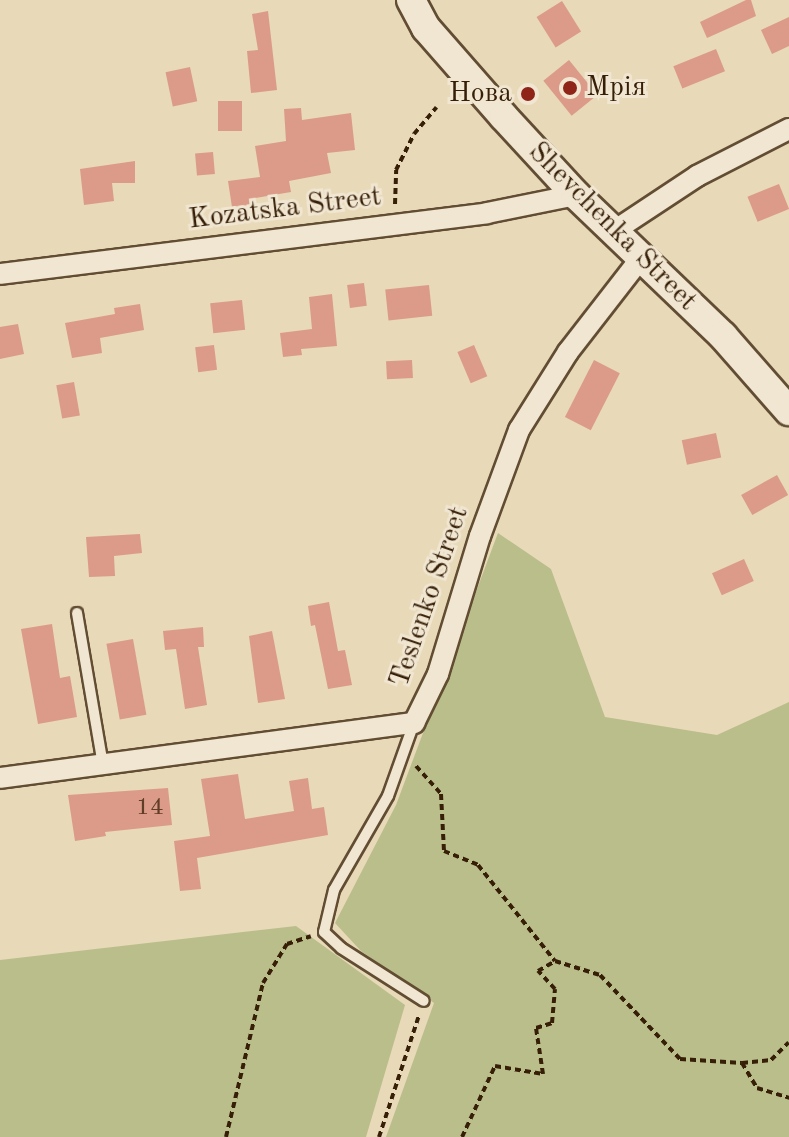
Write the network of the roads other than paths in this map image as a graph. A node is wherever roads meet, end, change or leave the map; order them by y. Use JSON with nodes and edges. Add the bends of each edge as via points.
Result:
{"nodes":[{"id":1,"x":411,"y":0,"type":"edge"},
{"id":2,"x":789,"y":129,"type":"edge"},
{"id":3,"x":576,"y":195,"type":"junction"},
{"id":4,"x":614,"y":231,"type":"junction"},
{"id":5,"x":641,"y":258,"type":"junction"},
{"id":6,"x":0,"y":274,"type":"edge"},
{"id":7,"x":789,"y":411,"type":"edge"},
{"id":8,"x":77,"y":613,"type":"dead end"},
{"id":9,"x":414,"y":723,"type":"junction"},
{"id":10,"x":103,"y":765,"type":"junction"},
{"id":11,"x":0,"y":778,"type":"edge"},
{"id":12,"x":424,"y":1001,"type":"road end"}],
"edges":[{"from":1,"to":3,"type":"street","name":"Shevchenka Street","via":[[426,28]]},
{"from":2,"to":4,"type":"street","via":[[697,176]]},
{"from":3,"to":4,"type":"street","name":"Shevchenka Street"},
{"from":3,"to":6,"type":"street","name":"Kozatska Street","via":[[399,224]]},
{"from":4,"to":5,"type":"street","name":"Shevchenka Street"},
{"from":5,"to":7,"type":"street","name":"Shevchenka Street","via":[[723,336]]},
{"from":5,"to":9,"type":"street","name":"Teslenko Street","via":[[568,352],[519,430],[438,674]]},
{"from":8,"to":10,"type":"lane"},
{"from":9,"to":10,"type":"street","name":"Teslenko Street"},
{"from":9,"to":12,"type":"lane","via":[[388,796],[334,890],[324,932]]},
{"from":10,"to":11,"type":"street","name":"Teslenko Street"}]}
